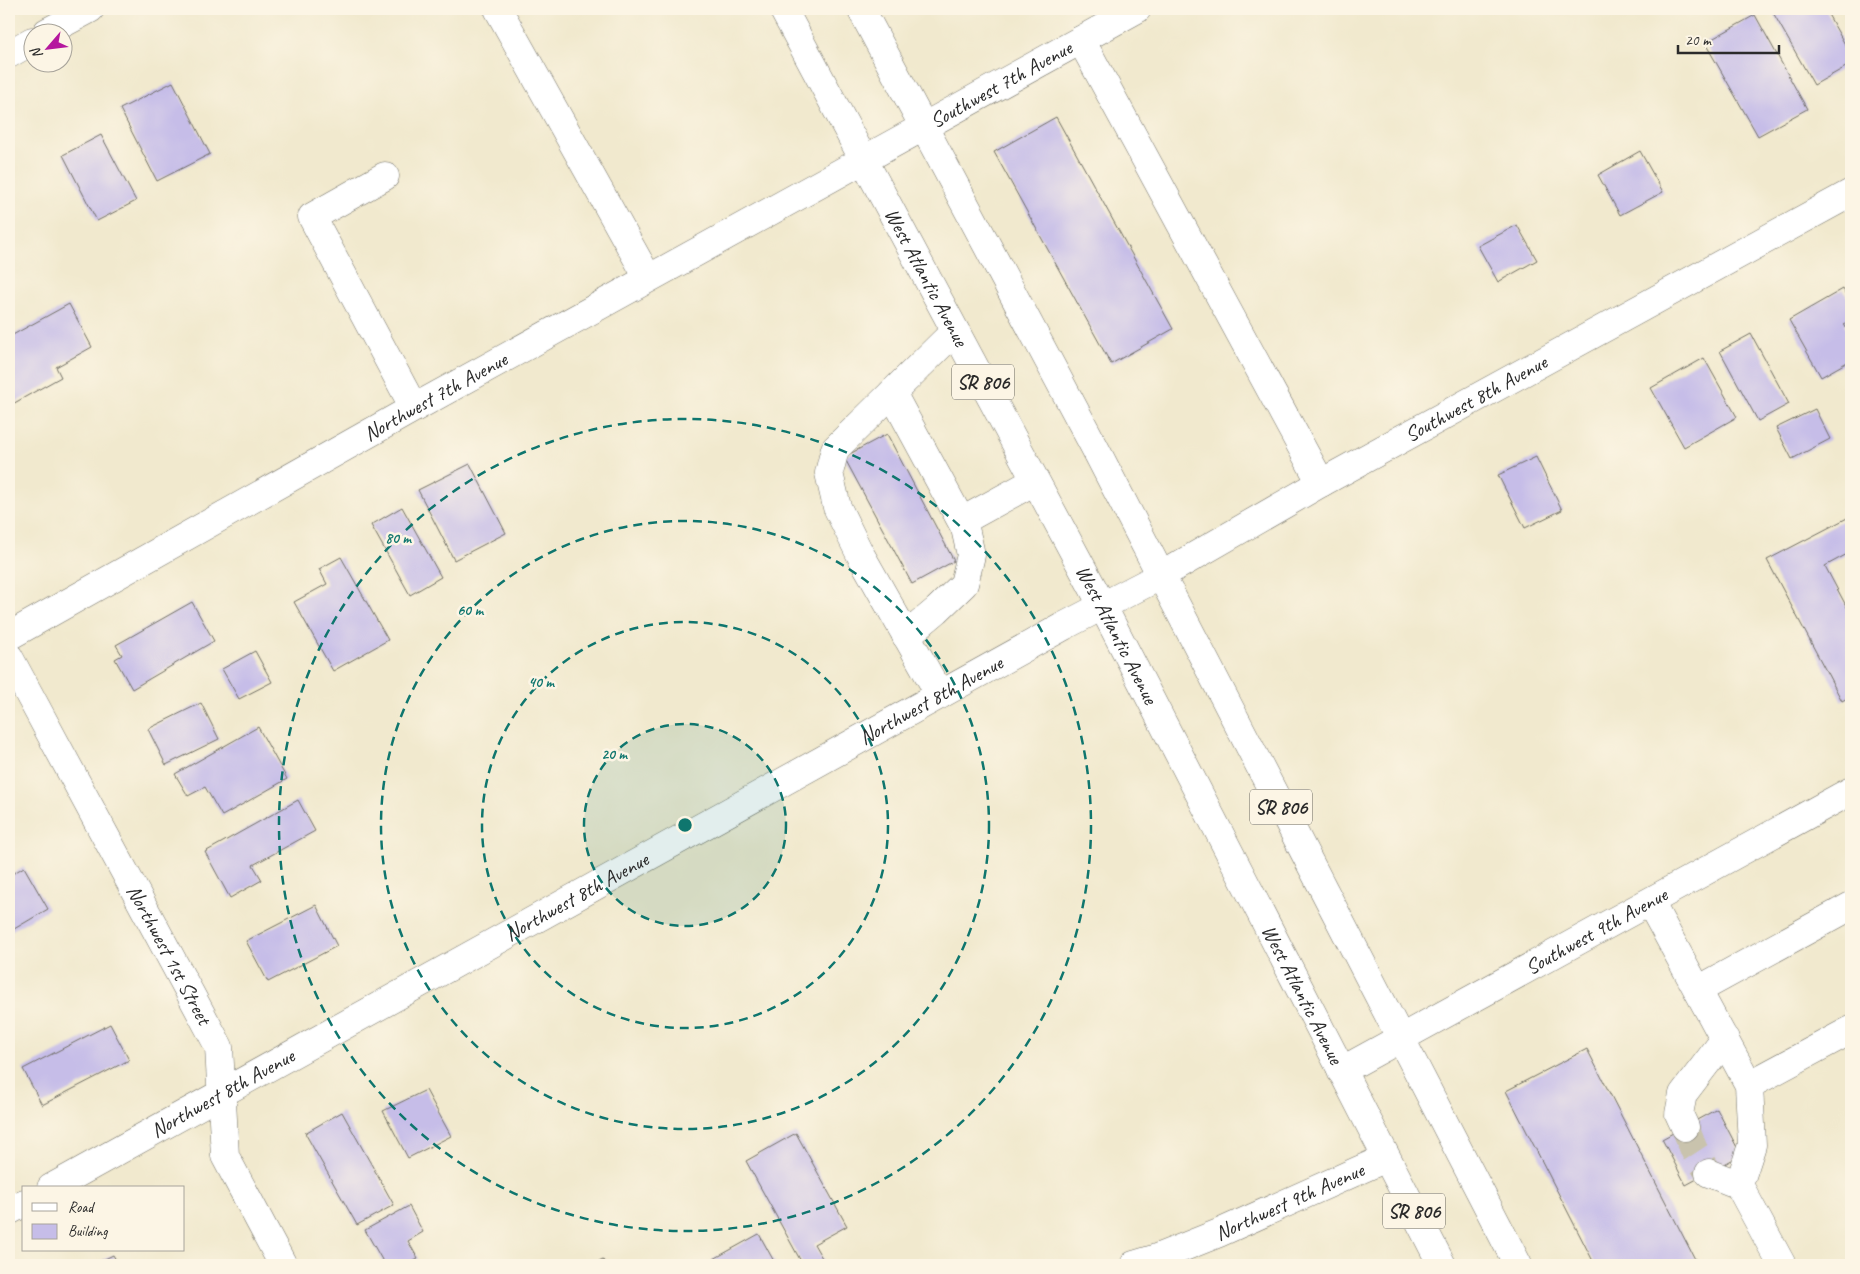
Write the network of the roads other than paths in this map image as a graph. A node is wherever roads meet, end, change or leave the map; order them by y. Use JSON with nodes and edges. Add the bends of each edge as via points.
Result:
{"nodes":[{"id":1,"x":87,"y":9,"type":"edge"},
{"id":2,"x":498,"y":9,"type":"edge"},
{"id":3,"x":783,"y":9,"type":"edge"},
{"id":4,"x":860,"y":9,"type":"edge"},
{"id":5,"x":1137,"y":9,"type":"edge"},
{"id":6,"x":64,"y":22,"type":"edge"},
{"id":7,"x":1081,"y":40,"type":"junction"},
{"id":8,"x":22,"y":47,"type":"edge"},
{"id":9,"x":9,"y":54,"type":"edge"},
{"id":10,"x":924,"y":128,"type":"junction"},
{"id":11,"x":864,"y":159,"type":"junction"},
{"id":12,"x":385,"y":176,"type":"dead end"},
{"id":13,"x":1851,"y":193,"type":"edge"},
{"id":14,"x":648,"y":278,"type":"junction"},
{"id":15,"x":955,"y":331,"type":"junction"},
{"id":16,"x":892,"y":393,"type":"junction"},
{"id":17,"x":414,"y":408,"type":"junction"},
{"id":18,"x":1035,"y":481,"type":"junction"},
{"id":19,"x":1321,"y":483,"type":"junction"},
{"id":20,"x":962,"y":521,"type":"junction"},
{"id":21,"x":1160,"y":576,"type":"junction"},
{"id":22,"x":1102,"y":606,"type":"junction"},
{"id":23,"x":9,"y":636,"type":"edge"},
{"id":24,"x":906,"y":636,"type":"junction"},
{"id":25,"x":9,"y":657,"type":"edge"},
{"id":26,"x":940,"y":695,"type":"junction"},
{"id":27,"x":1851,"y":791,"type":"edge"},
{"id":28,"x":1650,"y":902,"type":"junction"},
{"id":29,"x":1851,"y":906,"type":"edge"},
{"id":30,"x":1698,"y":990,"type":"junction"},
{"id":31,"x":1851,"y":1030,"type":"edge"},
{"id":32,"x":1402,"y":1038,"type":"junction"},
{"id":33,"x":1725,"y":1039,"type":"junction"},
{"id":34,"x":1341,"y":1071,"type":"junction"},
{"id":35,"x":1749,"y":1085,"type":"junction"},
{"id":36,"x":222,"y":1093,"type":"junction"},
{"id":37,"x":1685,"y":1127,"type":"tunnel mouth"},
{"id":38,"x":1386,"y":1158,"type":"junction"},
{"id":39,"x":1709,"y":1172,"type":"tunnel mouth"},
{"id":40,"x":1739,"y":1185,"type":"junction"},
{"id":41,"x":54,"y":1186,"type":"edge"},
{"id":42,"x":22,"y":1204,"type":"edge"},
{"id":43,"x":9,"y":1211,"type":"edge"},
{"id":44,"x":284,"y":1265,"type":"edge"},
{"id":45,"x":1134,"y":1265,"type":"edge"},
{"id":46,"x":1442,"y":1265,"type":"edge"},
{"id":47,"x":1518,"y":1265,"type":"edge"},
{"id":48,"x":1782,"y":1265,"type":"edge"}],
"edges":[{"from":1,"to":6,"type":"street"},
{"from":2,"to":14,"type":"street"},
{"from":3,"to":11,"type":"street","name":"West Atlantic Avenue","number":"SR 806"},
{"from":4,"to":10,"type":"street","number":"SR 806"},
{"from":5,"to":7,"type":"street","name":"Southwest 7th Avenue"},
{"from":7,"to":10,"type":"street","name":"Southwest 7th Avenue"},
{"from":7,"to":19,"type":"street"},
{"from":8,"to":9,"type":"street"},
{"from":10,"to":11,"type":"street","name":"Southwest 7th Avenue"},
{"from":10,"to":21,"type":"street","number":"SR 806","via":[[1086,430]]},
{"from":11,"to":14,"type":"street","name":"Northwest 7th Avenue"},
{"from":11,"to":15,"type":"street","name":"West Atlantic Avenue","number":"SR 806"},
{"from":12,"to":17,"type":"street","via":[[312,217]]},
{"from":13,"to":19,"type":"street","name":"Southwest 8th Avenue"},
{"from":14,"to":17,"type":"street","name":"Northwest 7th Avenue"},
{"from":15,"to":16,"type":"street"},
{"from":15,"to":18,"type":"street","name":"West Atlantic Avenue","number":"SR 806"},
{"from":16,"to":20,"type":"street"},
{"from":16,"to":24,"type":"street","via":[[835,449],[829,473],[837,507]]},
{"from":17,"to":23,"type":"street","name":"Northwest 7th Avenue"},
{"from":18,"to":20,"type":"street"},
{"from":18,"to":22,"type":"street","name":"West Atlantic Avenue","number":"SR 806"},
{"from":19,"to":21,"type":"street","name":"Southwest 8th Avenue"},
{"from":20,"to":24,"type":"street","via":[[971,555],[964,584]]},
{"from":21,"to":22,"type":"street","name":"Southwest 8th Avenue"},
{"from":21,"to":32,"type":"street","number":"SR 806"},
{"from":22,"to":26,"type":"street","name":"Northwest 8th Avenue"},
{"from":22,"to":34,"type":"street","name":"West Atlantic Avenue","number":"SR 806"},
{"from":24,"to":26,"type":"street"},
{"from":25,"to":36,"type":"street","name":"Northwest 1st Street","via":[[219,1047]]},
{"from":26,"to":36,"type":"street","name":"Northwest 8th Avenue"},
{"from":27,"to":28,"type":"street","name":"Southwest 9th Avenue"},
{"from":28,"to":30,"type":"street"},
{"from":28,"to":32,"type":"street","name":"Southwest 9th Avenue"},
{"from":29,"to":30,"type":"street"},
{"from":30,"to":33,"type":"street"},
{"from":31,"to":35,"type":"street"},
{"from":32,"to":34,"type":"street","name":"Southwest 9th Avenue"},
{"from":32,"to":47,"type":"street","number":"SR 806"},
{"from":33,"to":35,"type":"street"},
{"from":33,"to":37,"type":"street","via":[[1683,1094],[1679,1114]]},
{"from":34,"to":38,"type":"street","name":"West Atlantic Avenue","number":"SR 806"},
{"from":35,"to":40,"type":"street","via":[[1752,1145]]},
{"from":36,"to":41,"type":"street","name":"Northwest 8th Avenue"},
{"from":36,"to":44,"type":"street","name":"Northwest 1st Street","via":[[225,1156]]},
{"from":38,"to":45,"type":"street","name":"Northwest 9th Avenue","via":[[1219,1233]]},
{"from":38,"to":46,"type":"street","name":"West Atlantic Avenue","number":"SR 806"},
{"from":39,"to":40,"type":"street"},
{"from":40,"to":48,"type":"street"},
{"from":42,"to":43,"type":"street"}]}
